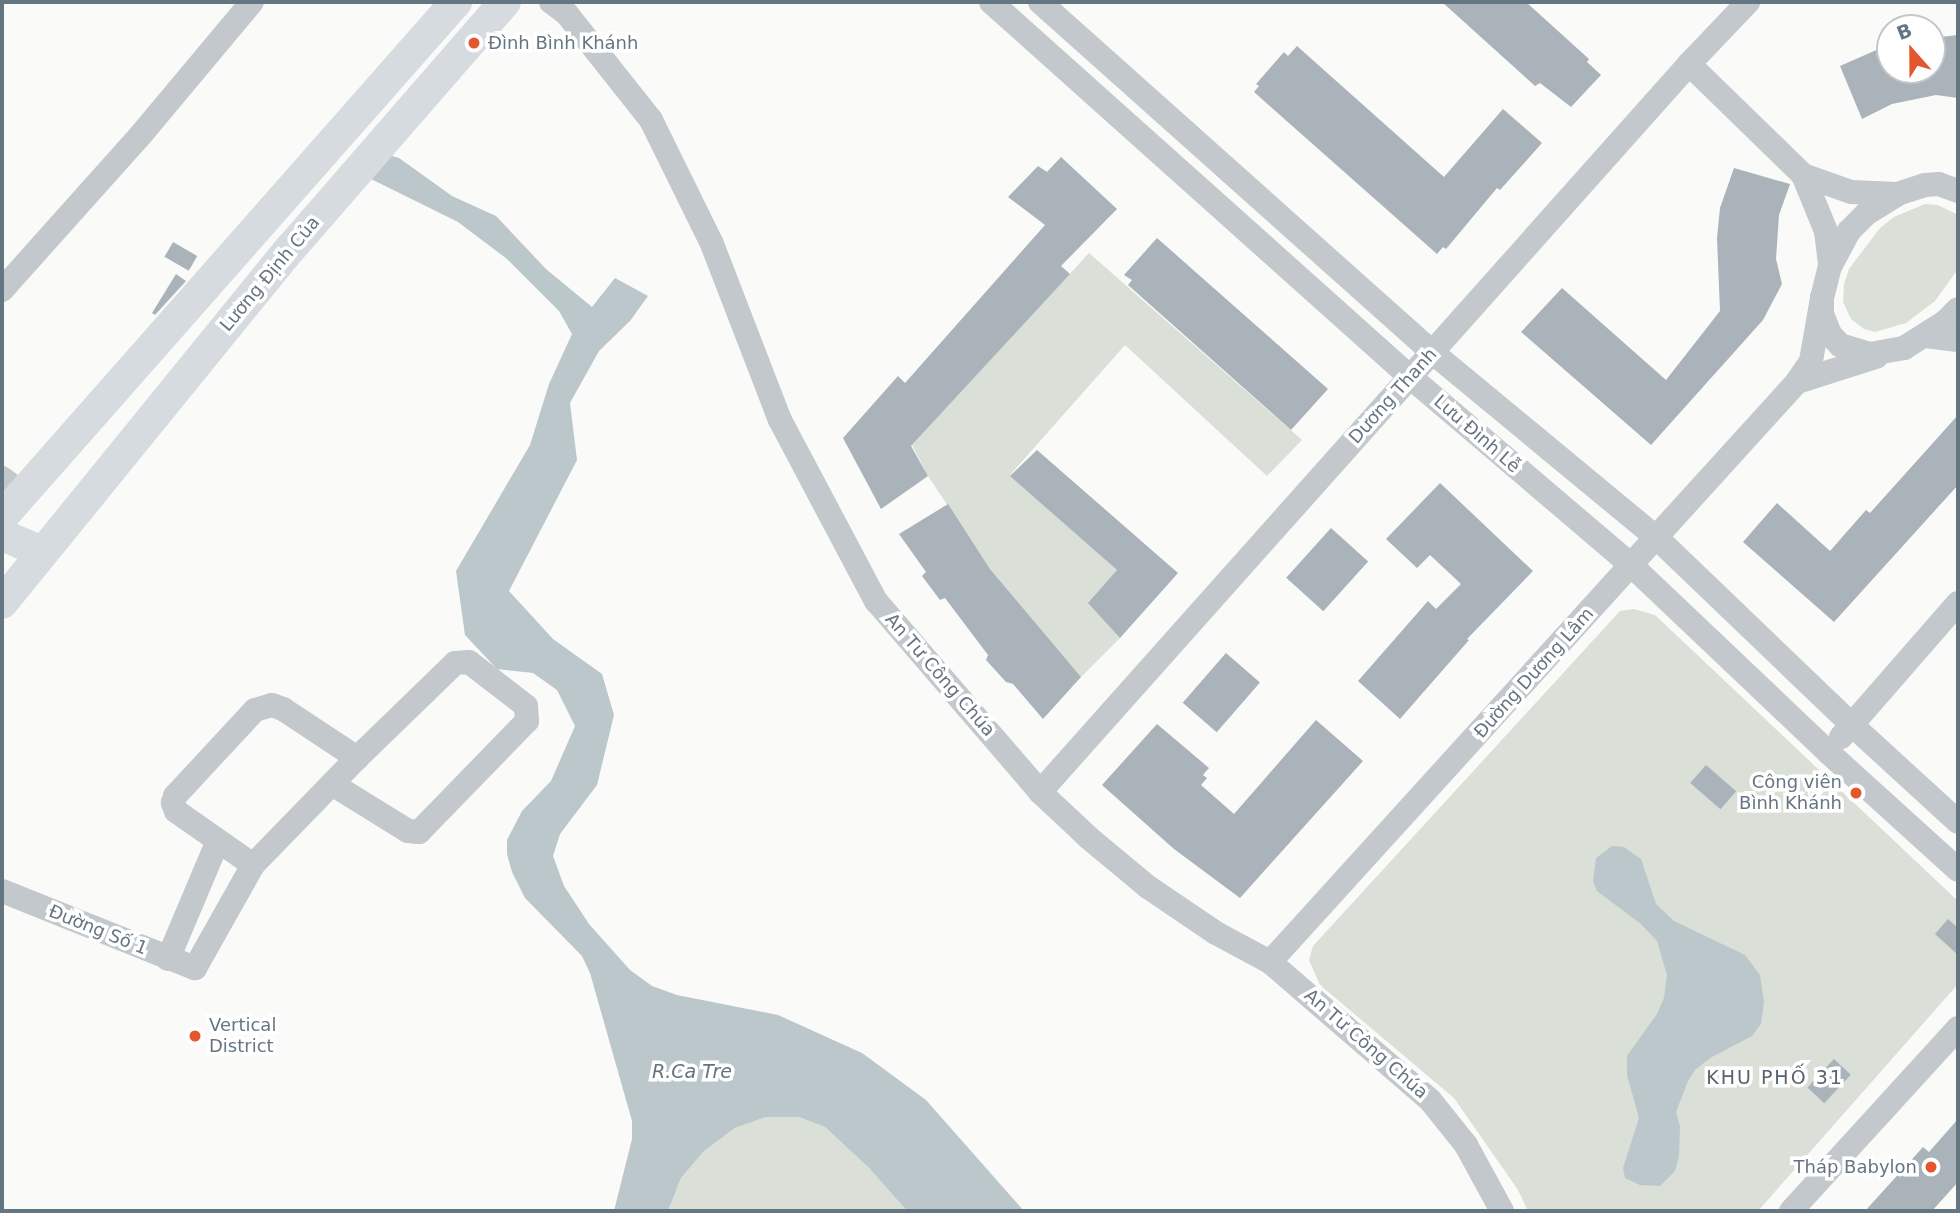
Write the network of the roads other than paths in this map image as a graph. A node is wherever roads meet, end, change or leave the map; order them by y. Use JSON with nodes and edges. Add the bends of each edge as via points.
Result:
{"nodes":[{"id":1,"x":252,"y":2,"type":"edge"},
{"id":2,"x":456,"y":2,"type":"edge"},
{"id":3,"x":505,"y":2,"type":"edge"},
{"id":4,"x":551,"y":2,"type":"edge"},
{"id":5,"x":991,"y":2,"type":"edge"},
{"id":6,"x":1040,"y":2,"type":"edge"},
{"id":7,"x":1748,"y":2,"type":"edge"},
{"id":8,"x":1689,"y":64,"type":"junction"},
{"id":9,"x":1958,"y":170,"type":"edge"},
{"id":10,"x":1803,"y":176,"type":"junction"},
{"id":11,"x":1925,"y":185,"type":"junction"},
{"id":12,"x":1958,"y":191,"type":"edge"},
{"id":13,"x":1898,"y":194,"type":"junction"},
{"id":14,"x":1830,"y":266,"type":"junction"},
{"id":15,"x":2,"y":290,"type":"edge"},
{"id":16,"x":1822,"y":298,"type":"junction"},
{"id":17,"x":1958,"y":309,"type":"edge"},
{"id":18,"x":1924,"y":336,"type":"junction"},
{"id":19,"x":1958,"y":340,"type":"edge"},
{"id":20,"x":1432,"y":352,"type":"junction"},
{"id":21,"x":1887,"y":353,"type":"junction"},
{"id":22,"x":1409,"y":376,"type":"junction"},
{"id":23,"x":1797,"y":382,"type":"junction"},
{"id":24,"x":12,"y":486,"type":"edge"},
{"id":25,"x":2,"y":517,"type":"edge"},
{"id":26,"x":2,"y":535,"type":"edge"},
{"id":27,"x":1657,"y":538,"type":"junction"},
{"id":28,"x":42,"y":552,"type":"junction"},
{"id":29,"x":1631,"y":565,"type":"junction"},
{"id":30,"x":2,"y":603,"type":"edge"},
{"id":31,"x":1958,"y":603,"type":"edge"},
{"id":32,"x":1851,"y":724,"type":"junction"},
{"id":33,"x":1829,"y":753,"type":"junction"},
{"id":34,"x":356,"y":758,"type":"junction"},
{"id":35,"x":332,"y":784,"type":"junction"},
{"id":36,"x":1040,"y":792,"type":"junction"},
{"id":37,"x":1958,"y":822,"type":"edge"},
{"id":38,"x":217,"y":842,"type":"junction"},
{"id":39,"x":253,"y":865,"type":"junction"},
{"id":40,"x":1958,"y":870,"type":"edge"},
{"id":41,"x":2,"y":891,"type":"edge"},
{"id":42,"x":168,"y":959,"type":"junction"},
{"id":43,"x":1270,"y":962,"type":"junction"},
{"id":44,"x":1958,"y":1028,"type":"edge"},
{"id":45,"x":1502,"y":1211,"type":"edge"},
{"id":46,"x":1791,"y":1211,"type":"edge"}],
"edges":[{"from":1,"to":15,"type":"street"},
{"from":2,"to":24,"type":"main road"},
{"from":3,"to":28,"type":"main road","name":"Lương Định Của","via":[[291,248]]},
{"from":4,"to":36,"type":"street","name":"An Tư Công Chúa","via":[[567,14],[651,120],[712,244],[780,420],[876,601]]},
{"from":5,"to":22,"type":"street","name":"Lưu Đình Lễ"},
{"from":6,"to":20,"type":"street","name":"Lưu Đình Lễ"},
{"from":7,"to":8,"type":"street","name":"Dương Thanh"},
{"from":8,"to":10,"type":"street"},
{"from":8,"to":20,"type":"street","name":"Dương Thanh"},
{"from":9,"to":11,"type":"street"},
{"from":10,"to":13,"type":"street","via":[[1851,192]]},
{"from":10,"to":14,"type":"street","via":[[1826,231]]},
{"from":11,"to":12,"type":"street"},
{"from":11,"to":13,"type":"street"},
{"from":13,"to":14,"type":"street","via":[[1849,231]]},
{"from":14,"to":16,"type":"street","name":"Đường Dương Lâm"},
{"from":16,"to":21,"type":"street","via":[[1826,326],[1840,345],[1857,353]]},
{"from":16,"to":23,"type":"street","name":"Đường Dương Lâm","via":[[1811,361]]},
{"from":17,"to":18,"type":"street"},
{"from":18,"to":19,"type":"street"},
{"from":18,"to":21,"type":"street"},
{"from":20,"to":22,"type":"street","name":"Dương Thanh"},
{"from":20,"to":27,"type":"street","name":"Lưu Đình Lễ"},
{"from":21,"to":23,"type":"street"},
{"from":22,"to":29,"type":"street","name":"Lưu Đình Lễ"},
{"from":22,"to":36,"type":"street","name":"Dương Thanh"},
{"from":23,"to":27,"type":"street","name":"Đường Dương Lâm"},
{"from":24,"to":25,"type":"main road"},
{"from":26,"to":28,"type":"main road"},
{"from":27,"to":29,"type":"street","name":"Đường Dương Lâm"},
{"from":27,"to":32,"type":"street","name":"Lưu Đình Lễ"},
{"from":28,"to":30,"type":"main road","name":"Lương Định Của"},
{"from":29,"to":33,"type":"street","name":"Lưu Đình Lễ"},
{"from":29,"to":43,"type":"street","name":"Đường Dương Lâm"},
{"from":31,"to":32,"type":"street"},
{"from":32,"to":33,"type":"street"},
{"from":32,"to":37,"type":"street","name":"Lưu Đình Lễ"},
{"from":33,"to":40,"type":"street","name":"Lưu Đình Lễ"},
{"from":34,"to":35,"type":"street"},
{"from":34,"to":35,"type":"street","via":[[459,661],[469,662],[526,706],[527,720],[419,832],[408,831]]},
{"from":34,"to":38,"type":"street","via":[[283,709],[272,705],[255,710],[175,796],[176,811]]},
{"from":35,"to":39,"type":"street"},
{"from":36,"to":43,"type":"street","name":"An Tư Công Chúa","via":[[1148,887],[1216,933]]},
{"from":38,"to":39,"type":"street"},
{"from":38,"to":42,"type":"street"},
{"from":39,"to":42,"type":"street","name":"Đường Số 1","via":[[195,968]]},
{"from":41,"to":42,"type":"street","name":"Đường Số 1"},
{"from":43,"to":45,"type":"street","name":"An Tư Công Chúa","via":[[1430,1100],[1466,1145]]},
{"from":44,"to":46,"type":"street"}]}
